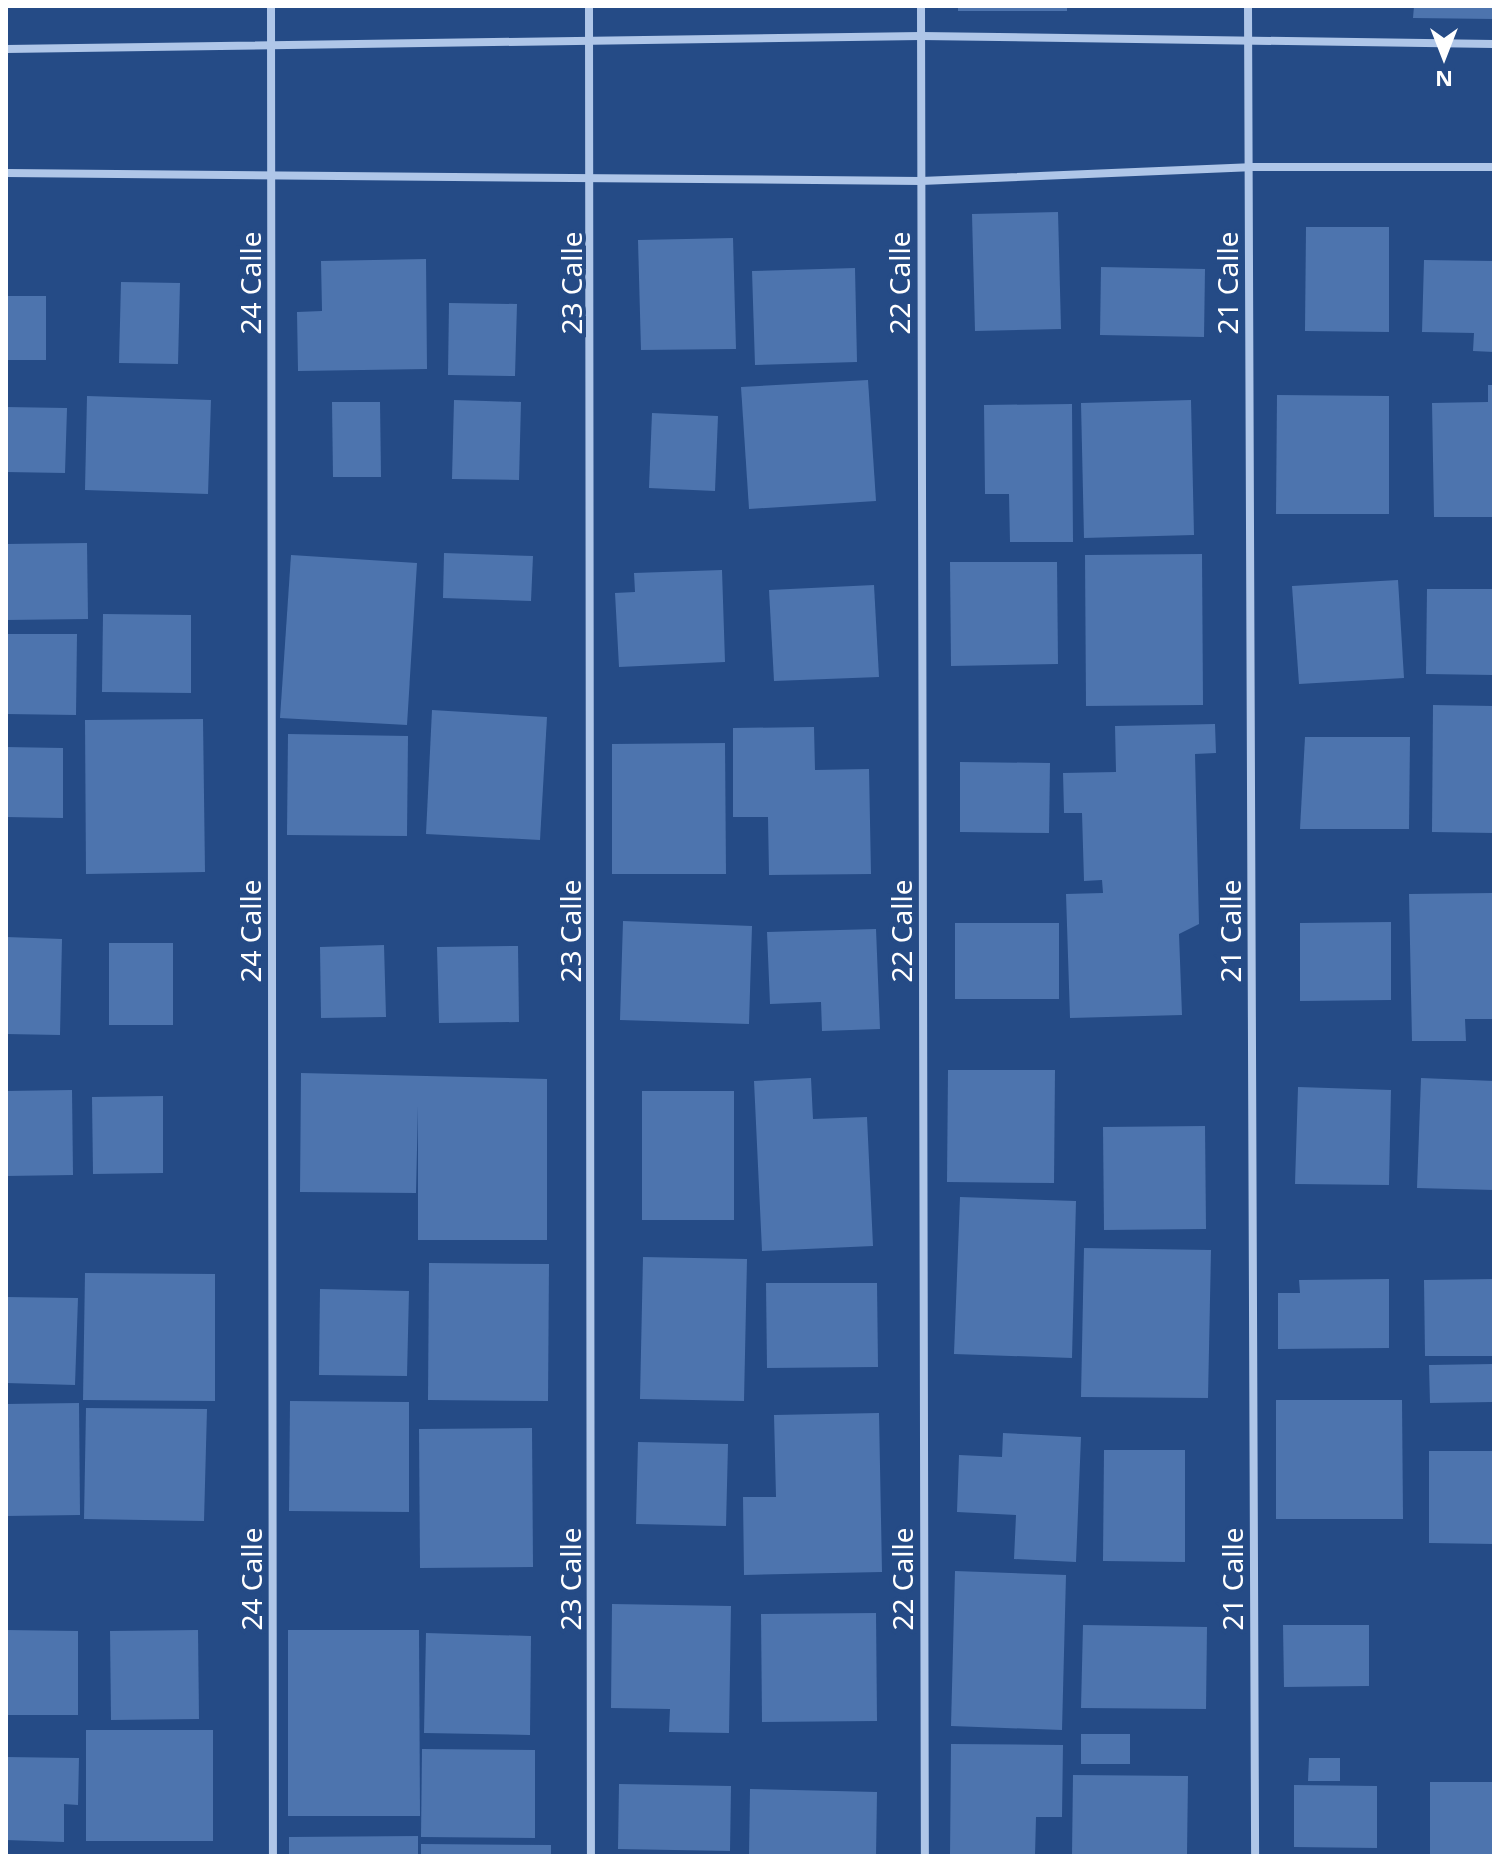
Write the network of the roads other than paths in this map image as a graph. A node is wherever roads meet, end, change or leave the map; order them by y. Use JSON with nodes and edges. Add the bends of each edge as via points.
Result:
{"nodes":[{"id":1,"x":271,"y":6,"type":"edge"},
{"id":2,"x":589,"y":6,"type":"edge"},
{"id":3,"x":921,"y":6,"type":"edge"},
{"id":4,"x":1248,"y":6,"type":"edge"},
{"id":5,"x":921,"y":36,"type":"junction"},
{"id":6,"x":588,"y":39,"type":"junction"},
{"id":7,"x":1248,"y":44,"type":"junction"},
{"id":8,"x":1494,"y":44,"type":"edge"},
{"id":9,"x":6,"y":49,"type":"edge"},
{"id":10,"x":272,"y":49,"type":"junction"},
{"id":11,"x":1249,"y":167,"type":"junction"},
{"id":12,"x":1494,"y":167,"type":"edge"},
{"id":13,"x":6,"y":173,"type":"edge"},
{"id":14,"x":272,"y":176,"type":"junction"},
{"id":15,"x":593,"y":180,"type":"junction"},
{"id":16,"x":921,"y":181,"type":"junction"},
{"id":17,"x":273,"y":1856,"type":"edge"},
{"id":18,"x":591,"y":1856,"type":"edge"},
{"id":19,"x":925,"y":1856,"type":"edge"},
{"id":20,"x":1255,"y":1856,"type":"edge"}],
"edges":[{"from":1,"to":10,"type":"street","name":"24 Calle"},
{"from":2,"to":6,"type":"street","name":"23 Calle"},
{"from":3,"to":5,"type":"street","name":"22 Calle"},
{"from":4,"to":7,"type":"street","name":"21 Calle"},
{"from":5,"to":6,"type":"street"},
{"from":5,"to":7,"type":"street"},
{"from":5,"to":16,"type":"street","name":"22 Calle"},
{"from":6,"to":10,"type":"street"},
{"from":6,"to":15,"type":"street","name":"23 Calle"},
{"from":7,"to":8,"type":"street"},
{"from":7,"to":11,"type":"street","name":"21 Calle"},
{"from":9,"to":10,"type":"street"},
{"from":10,"to":14,"type":"street","name":"24 Calle"},
{"from":11,"to":12,"type":"street"},
{"from":11,"to":16,"type":"street"},
{"from":11,"to":20,"type":"street","name":"21 Calle"},
{"from":13,"to":14,"type":"street"},
{"from":14,"to":15,"type":"street"},
{"from":14,"to":17,"type":"street","name":"24 Calle"},
{"from":15,"to":16,"type":"street"},
{"from":15,"to":18,"type":"street","name":"23 Calle"},
{"from":16,"to":19,"type":"street","name":"22 Calle"}]}
